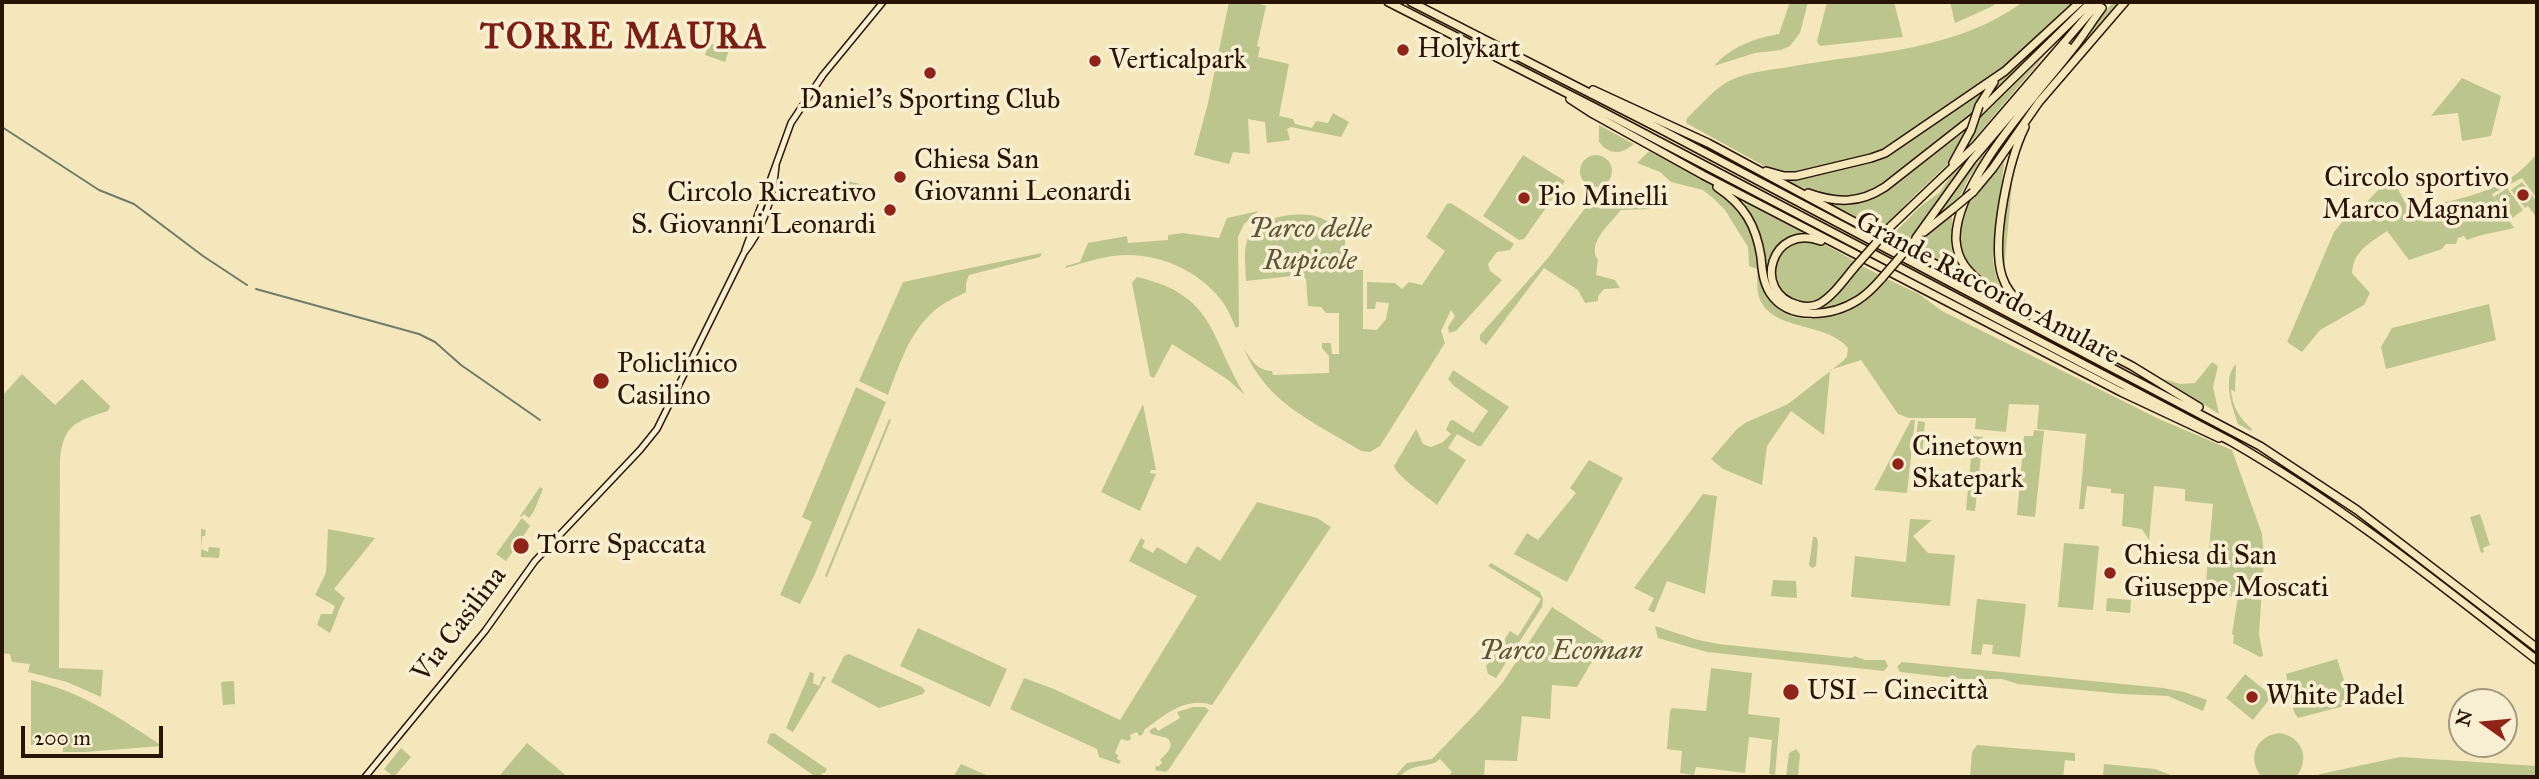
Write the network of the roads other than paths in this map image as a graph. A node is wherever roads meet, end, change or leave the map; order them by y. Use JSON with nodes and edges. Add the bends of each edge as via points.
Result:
{"nodes":[{"id":1,"x":883,"y":2,"type":"edge"},
{"id":2,"x":1388,"y":2,"type":"edge"},
{"id":3,"x":1411,"y":2,"type":"edge"},
{"id":4,"x":2080,"y":2,"type":"edge"},
{"id":5,"x":2091,"y":2,"type":"edge"},
{"id":6,"x":2125,"y":2,"type":"edge"},
{"id":7,"x":2103,"y":4,"type":"edge"},
{"id":8,"x":2005,"y":71,"type":"junction"},
{"id":9,"x":1597,"y":94,"type":"junction"},
{"id":10,"x":2039,"y":102,"type":"junction"},
{"id":11,"x":1591,"y":109,"type":"junction"},
{"id":12,"x":1750,"y":164,"type":"junction"},
{"id":13,"x":776,"y":166,"type":"junction"},
{"id":14,"x":1703,"y":175,"type":"junction"},
{"id":15,"x":1781,"y":183,"type":"junction"},
{"id":16,"x":1923,"y":193,"type":"junction"},
{"id":17,"x":1915,"y":240,"type":"junction"},
{"id":18,"x":744,"y":253,"type":"junction"},
{"id":19,"x":1852,"y":253,"type":"junction"},
{"id":20,"x":1997,"y":295,"type":"junction"},
{"id":21,"x":2040,"y":318,"type":"junction"},
{"id":22,"x":2205,"y":415,"type":"junction"},
{"id":23,"x":2230,"y":441,"type":"junction"},
{"id":24,"x":2537,"y":648,"type":"edge"},
{"id":25,"x":2537,"y":660,"type":"edge"},
{"id":26,"x":365,"y":777,"type":"edge"}],
"edges":[{"from":1,"to":13,"type":"main road","name":"Via Casilina","via":[[796,114]]},
{"from":2,"to":11,"type":"highway"},
{"from":3,"to":9,"type":"highway","name":"Grande Raccordo Anulare"},
{"from":4,"to":8,"type":"highway"},
{"from":5,"to":15,"type":"highway","via":[[1984,108],[1878,192],[1858,200],[1837,201]]},
{"from":6,"to":10,"type":"highway"},
{"from":7,"to":16,"type":"highway","via":[[1982,139]]},
{"from":7,"to":17,"type":"highway","via":[[1978,152]]},
{"from":7,"to":20,"type":"highway","via":[[1986,162],[1962,204],[1958,254],[1967,271]]},
{"from":8,"to":12,"type":"highway","via":[[1906,141],[1874,158],[1791,176]]},
{"from":8,"to":16,"type":"highway","bridge":true,"via":[[1987,91],[1957,157]]},
{"from":9,"to":12,"type":"highway"},
{"from":9,"to":22,"type":"highway","name":"Grande Raccordo Anulare"},
{"from":10,"to":17,"type":"highway","bridge":true,"via":[[1973,192]]},
{"from":10,"to":21,"type":"highway","via":[[2019,140],[2008,175],[1999,260],[2008,290]]},
{"from":11,"to":14,"type":"highway"},
{"from":11,"to":23,"type":"highway","name":"Grande Raccordo Anulare"},
{"from":12,"to":15,"type":"highway"},
{"from":13,"to":18,"type":"main road","name":"Via Casilina"},
{"from":13,"to":18,"type":"main road","name":"Via Casilina","via":[[767,211]]},
{"from":14,"to":17,"type":"highway","bridge":true,"via":[[1746,212],[1757,236],[1766,284],[1784,306],[1807,313],[1833,311],[1861,298]]},
{"from":14,"to":19,"type":"highway"},
{"from":15,"to":20,"type":"highway"},
{"from":16,"to":19,"type":"highway","bridge":true,"via":[[1824,300],[1807,307],[1794,304],[1774,286],[1772,261],[1788,241],[1816,239]]},
{"from":18,"to":26,"type":"main road","name":"Via Casilina","via":[[659,426],[536,559],[485,632]]},
{"from":19,"to":23,"type":"highway","via":[[2166,415]]},
{"from":20,"to":21,"type":"highway"},
{"from":21,"to":22,"type":"highway","via":[[2132,366],[2189,400]]},
{"from":22,"to":24,"type":"highway","name":"Grande Raccordo Anulare","via":[[2357,510]]},
{"from":23,"to":25,"type":"highway","name":"Grande Raccordo Anulare","via":[[2350,517]]}]}
